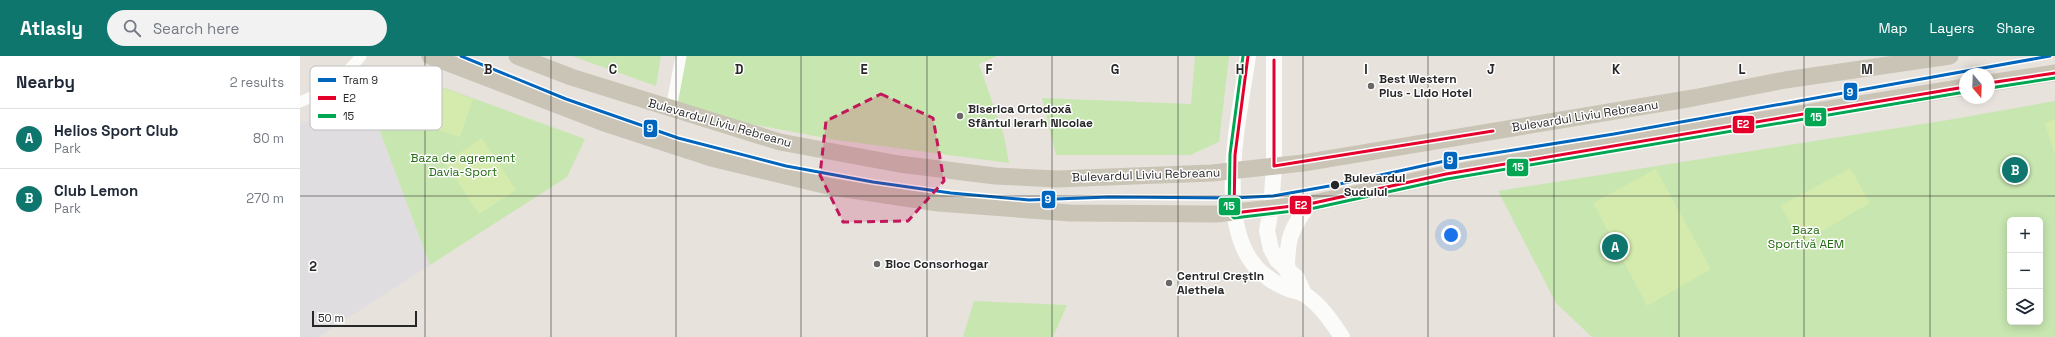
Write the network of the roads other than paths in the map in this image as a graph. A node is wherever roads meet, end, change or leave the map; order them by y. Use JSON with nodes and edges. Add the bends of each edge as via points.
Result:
{"nodes":[{"id":1,"x":361,"y":56,"type":"edge"},
{"id":2,"x":430,"y":56,"type":"edge"},
{"id":3,"x":517,"y":56,"type":"edge"},
{"id":4,"x":681,"y":56,"type":"edge"},
{"id":5,"x":1248,"y":56,"type":"edge"},
{"id":6,"x":1274,"y":56,"type":"edge"},
{"id":7,"x":1950,"y":56,"type":"edge"},
{"id":8,"x":352,"y":66,"type":"edge"},
{"id":9,"x":2055,"y":72,"type":"edge"},
{"id":10,"x":1995,"y":82,"type":"edge"},
{"id":11,"x":1959,"y":88,"type":"edge"},
{"id":12,"x":310,"y":98,"type":"edge"},
{"id":13,"x":300,"y":102,"type":"edge"},
{"id":14,"x":670,"y":109,"type":"junction"},
{"id":15,"x":1274,"y":166,"type":"junction"},
{"id":16,"x":1234,"y":171,"type":"junction"},
{"id":17,"x":1309,"y":204,"type":"junction"},
{"id":18,"x":1271,"y":209,"type":"junction"},
{"id":19,"x":1234,"y":213,"type":"junction"},
{"id":20,"x":1287,"y":271,"type":"junction"},
{"id":21,"x":1304,"y":294,"type":"junction"},
{"id":22,"x":1342,"y":337,"type":"edge"}],
"edges":[{"from":1,"to":8,"type":"street"},
{"from":2,"to":19,"type":"main road","via":[[636,134],[711,158],[832,187],[938,203],[1070,214]]},
{"from":3,"to":14,"type":"main road","name":"Bulevardul Liviu Rebreanu","via":[[571,77]]},
{"from":4,"to":14,"type":"street"},
{"from":5,"to":16,"type":"street"},
{"from":6,"to":15,"type":"street"},
{"from":7,"to":15,"type":"main road","name":"Bulevardul Liviu Rebreanu","via":[[1786,80],[1693,98]]},
{"from":9,"to":10,"type":"main road"},
{"from":11,"to":17,"type":"main road","via":[[1446,174]]},
{"from":12,"to":13,"type":"street"},
{"from":14,"to":16,"type":"main road","name":"Bulevardul Liviu Rebreanu","via":[[780,142],[899,164],[995,176],[1057,179]]},
{"from":15,"to":16,"type":"main road","name":"Bulevardul Liviu Rebreanu"},
{"from":15,"to":18,"type":"street"},
{"from":16,"to":19,"type":"street"},
{"from":17,"to":18,"type":"main road"},
{"from":17,"to":20,"type":"street","via":[[1294,225],[1287,246]]},
{"from":18,"to":19,"type":"main road"},
{"from":18,"to":20,"type":"street","via":[[1267,232],[1270,249]]},
{"from":19,"to":21,"type":"street","via":[[1237,233],[1251,261],[1263,274],[1283,287]]},
{"from":20,"to":21,"type":"street","via":[[1297,278]]},
{"from":21,"to":22,"type":"street","via":[[1321,309]]}]}
